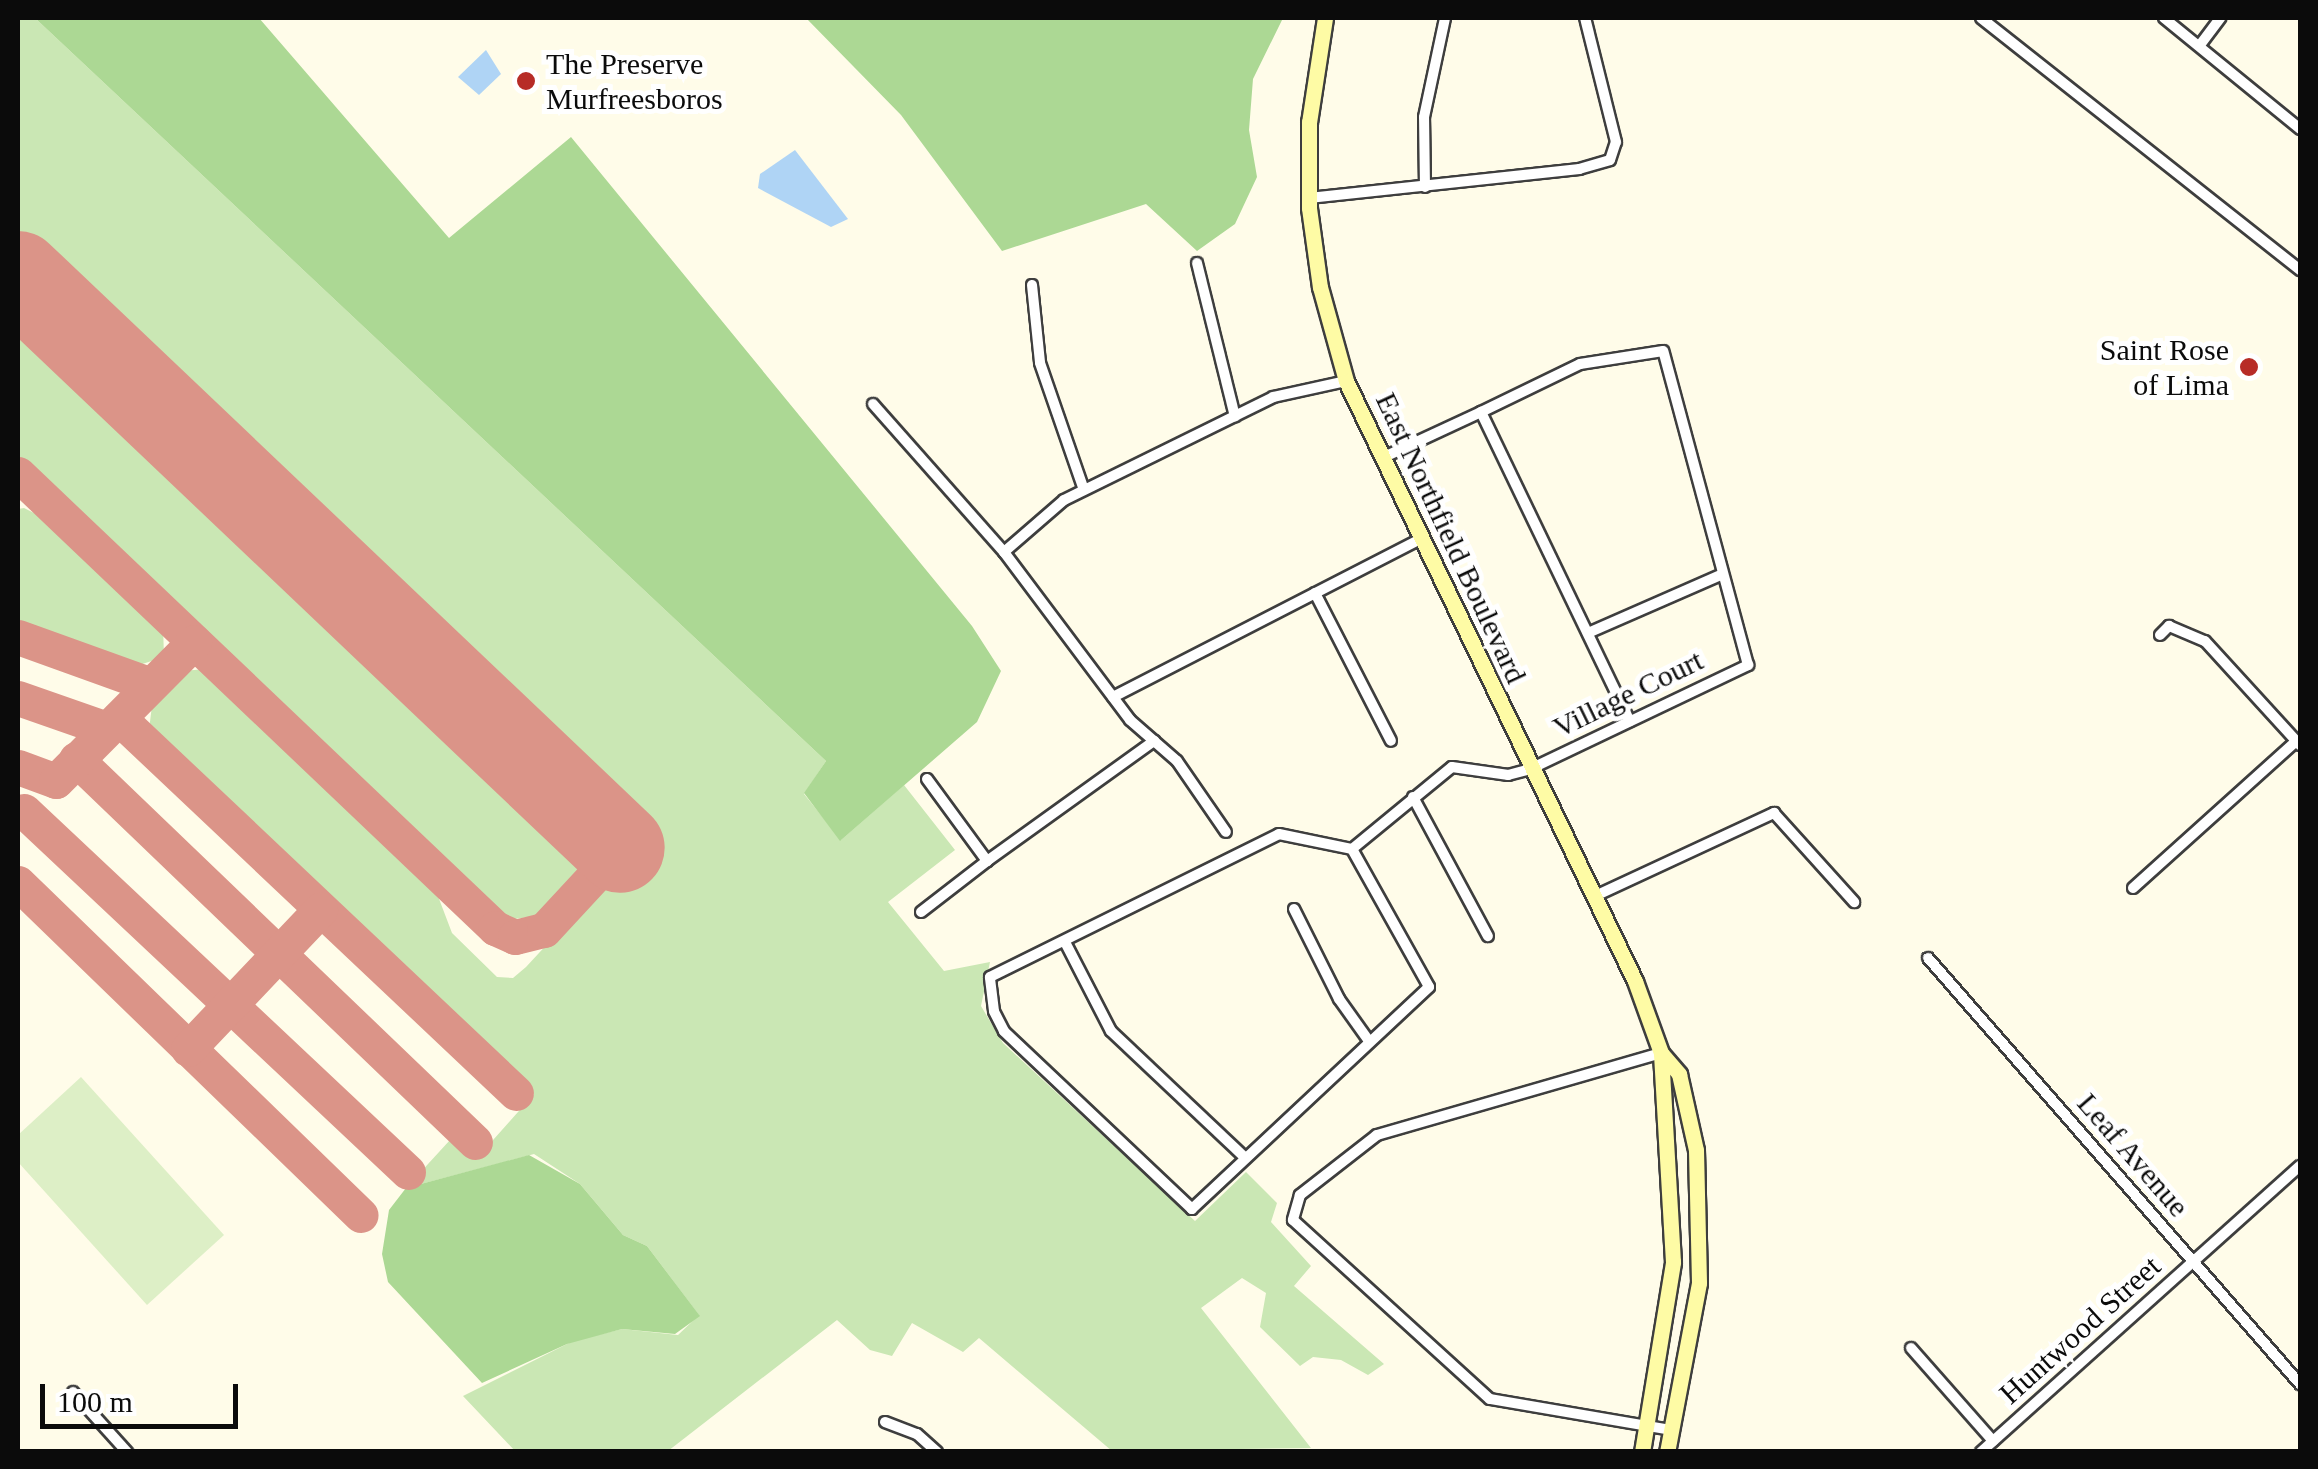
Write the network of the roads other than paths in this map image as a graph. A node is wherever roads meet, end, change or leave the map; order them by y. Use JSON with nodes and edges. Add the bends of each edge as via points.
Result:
{"nodes":[{"id":1,"x":1325,"y":18,"type":"edge"},
{"id":2,"x":1445,"y":18,"type":"edge"},
{"id":3,"x":1585,"y":18,"type":"edge"},
{"id":4,"x":1981,"y":18,"type":"edge"},
{"id":5,"x":2164,"y":18,"type":"edge"},
{"id":6,"x":2220,"y":18,"type":"edge"},
{"id":7,"x":2200,"y":45,"type":"junction"},
{"id":8,"x":2300,"y":129,"type":"edge"},
{"id":9,"x":1425,"y":187,"type":"junction"},
{"id":10,"x":1309,"y":198,"type":"junction"},
{"id":11,"x":1197,"y":263,"type":"dead end"},
{"id":12,"x":2300,"y":270,"type":"edge"},
{"id":13,"x":1032,"y":285,"type":"dead end"},
{"id":14,"x":1346,"y":382,"type":"junction"},
{"id":15,"x":874,"y":404,"type":"dead end"},
{"id":16,"x":1481,"y":412,"type":"junction"},
{"id":17,"x":1235,"y":416,"type":"junction"},
{"id":18,"x":1382,"y":458,"type":"junction"},
{"id":19,"x":1084,"y":490,"type":"junction"},
{"id":20,"x":1421,"y":539,"type":"junction"},
{"id":21,"x":1004,"y":552,"type":"junction"},
{"id":22,"x":1721,"y":575,"type":"junction"},
{"id":23,"x":1315,"y":594,"type":"junction"},
{"id":24,"x":1588,"y":633,"type":"junction"},
{"id":25,"x":2160,"y":635,"type":"dead end"},
{"id":26,"x":1113,"y":697,"type":"junction"},
{"id":27,"x":1630,"y":720,"type":"junction"},
{"id":28,"x":1391,"y":740,"type":"dead end"},
{"id":29,"x":1154,"y":741,"type":"junction"},
{"id":30,"x":2298,"y":743,"type":"edge"},
{"id":31,"x":1530,"y":769,"type":"junction"},
{"id":32,"x":927,"y":779,"type":"dead end"},
{"id":33,"x":1414,"y":798,"type":"junction"},
{"id":34,"x":1226,"y":832,"type":"dead end"},
{"id":35,"x":1352,"y":849,"type":"junction"},
{"id":36,"x":987,"y":861,"type":"junction"},
{"id":37,"x":2133,"y":888,"type":"dead end"},
{"id":38,"x":1593,"y":897,"type":"junction"},
{"id":39,"x":1854,"y":902,"type":"dead end"},
{"id":40,"x":1294,"y":909,"type":"dead end"},
{"id":41,"x":921,"y":912,"type":"dead end"},
{"id":42,"x":1488,"y":936,"type":"dead end"},
{"id":43,"x":1065,"y":942,"type":"junction"},
{"id":44,"x":1928,"y":958,"type":"dead end"},
{"id":45,"x":1369,"y":1041,"type":"junction"},
{"id":46,"x":1661,"y":1053,"type":"junction"},
{"id":47,"x":1242,"y":1156,"type":"junction"},
{"id":48,"x":2300,"y":1166,"type":"edge"},
{"id":49,"x":2194,"y":1263,"type":"junction"},
{"id":50,"x":1911,"y":1348,"type":"dead end"},
{"id":51,"x":2300,"y":1384,"type":"edge"},
{"id":52,"x":73,"y":1392,"type":"dead end"},
{"id":53,"x":884,"y":1422,"type":"dead end"},
{"id":54,"x":1646,"y":1427,"type":"junction"},
{"id":55,"x":1671,"y":1430,"type":"junction"},
{"id":56,"x":1993,"y":1441,"type":"junction"},
{"id":57,"x":128,"y":1452,"type":"edge"},
{"id":58,"x":937,"y":1452,"type":"edge"},
{"id":59,"x":1642,"y":1452,"type":"edge"},
{"id":60,"x":1666,"y":1452,"type":"edge"},
{"id":61,"x":1981,"y":1452,"type":"edge"}],
"edges":[{"from":1,"to":10,"type":"main road","name":"East Northfield Boulevard","via":[[1309,122]]},
{"from":2,"to":9,"type":"street","via":[[1424,117]]},
{"from":3,"to":9,"type":"street","via":[[1616,142],[1610,160]]},
{"from":4,"to":12,"type":"street"},
{"from":5,"to":7,"type":"street"},
{"from":6,"to":7,"type":"street"},
{"from":7,"to":8,"type":"street"},
{"from":9,"to":10,"type":"street"},
{"from":10,"to":14,"type":"main road","name":"East Northfield Boulevard","via":[[1320,287]]},
{"from":11,"to":17,"type":"street"},
{"from":13,"to":19,"type":"street","via":[[1040,363]]},
{"from":14,"to":17,"type":"street","via":[[1273,397]]},
{"from":14,"to":18,"type":"main road","name":"East Northfield Boulevard"},
{"from":15,"to":21,"type":"street"},
{"from":16,"to":18,"type":"street"},
{"from":16,"to":22,"type":"street","via":[[1580,364],[1663,351]]},
{"from":16,"to":24,"type":"street"},
{"from":17,"to":19,"type":"street"},
{"from":18,"to":20,"type":"main road","name":"East Northfield Boulevard"},
{"from":19,"to":21,"type":"street"},
{"from":20,"to":23,"type":"street"},
{"from":20,"to":31,"type":"main road","name":"East Northfield Boulevard"},
{"from":21,"to":26,"type":"street"},
{"from":22,"to":24,"type":"street"},
{"from":22,"to":27,"type":"street","name":"Village Court","via":[[1748,665]]},
{"from":23,"to":26,"type":"street"},
{"from":23,"to":28,"type":"street"},
{"from":24,"to":27,"type":"street"},
{"from":25,"to":30,"type":"street","via":[[2170,626],[2204,641]]},
{"from":26,"to":29,"type":"street"},
{"from":27,"to":31,"type":"street","name":"Village Court"},
{"from":29,"to":34,"type":"street","via":[[1178,761]]},
{"from":29,"to":36,"type":"street"},
{"from":30,"to":37,"type":"street"},
{"from":31,"to":33,"type":"street","via":[[1508,775],[1452,768]]},
{"from":31,"to":38,"type":"main road","name":"East Northfield Boulevard"},
{"from":32,"to":36,"type":"street"},
{"from":33,"to":35,"type":"street"},
{"from":33,"to":42,"type":"street"},
{"from":35,"to":43,"type":"street","via":[[1279,834]]},
{"from":35,"to":45,"type":"street","via":[[1429,987]]},
{"from":36,"to":41,"type":"street"},
{"from":38,"to":39,"type":"street","via":[[1774,813]]},
{"from":38,"to":46,"type":"main road","name":"East Northfield Boulevard"},
{"from":40,"to":45,"type":"street","via":[[1339,999]]},
{"from":43,"to":47,"type":"street","via":[[1111,1031]]},
{"from":43,"to":47,"type":"street","via":[[990,977],[1004,1031],[1192,1209]]},
{"from":44,"to":49,"type":"street","name":"Leaf Avenue"},
{"from":45,"to":47,"type":"street"},
{"from":46,"to":54,"type":"main road","name":"East Northfield Boulevard","via":[[1673,1262]]},
{"from":46,"to":54,"type":"street","via":[[1377,1135],[1300,1195],[1294,1220],[1490,1399]]},
{"from":46,"to":55,"type":"main road","name":"East Northfield Boulevard","via":[[1679,1074],[1696,1150],[1700,1219],[1699,1283]]},
{"from":48,"to":49,"type":"street","name":"Huntwood Street"},
{"from":49,"to":51,"type":"street","name":"Leaf Avenue"},
{"from":49,"to":56,"type":"street","name":"Huntwood Street"},
{"from":50,"to":56,"type":"street"},
{"from":52,"to":57,"type":"street"},
{"from":53,"to":58,"type":"street","via":[[917,1434]]},
{"from":54,"to":55,"type":"street"},
{"from":54,"to":59,"type":"main road","name":"East Northfield Boulevard"},
{"from":55,"to":60,"type":"main road","name":"East Northfield Boulevard"},
{"from":56,"to":61,"type":"street","name":"Huntwood Street"}]}
